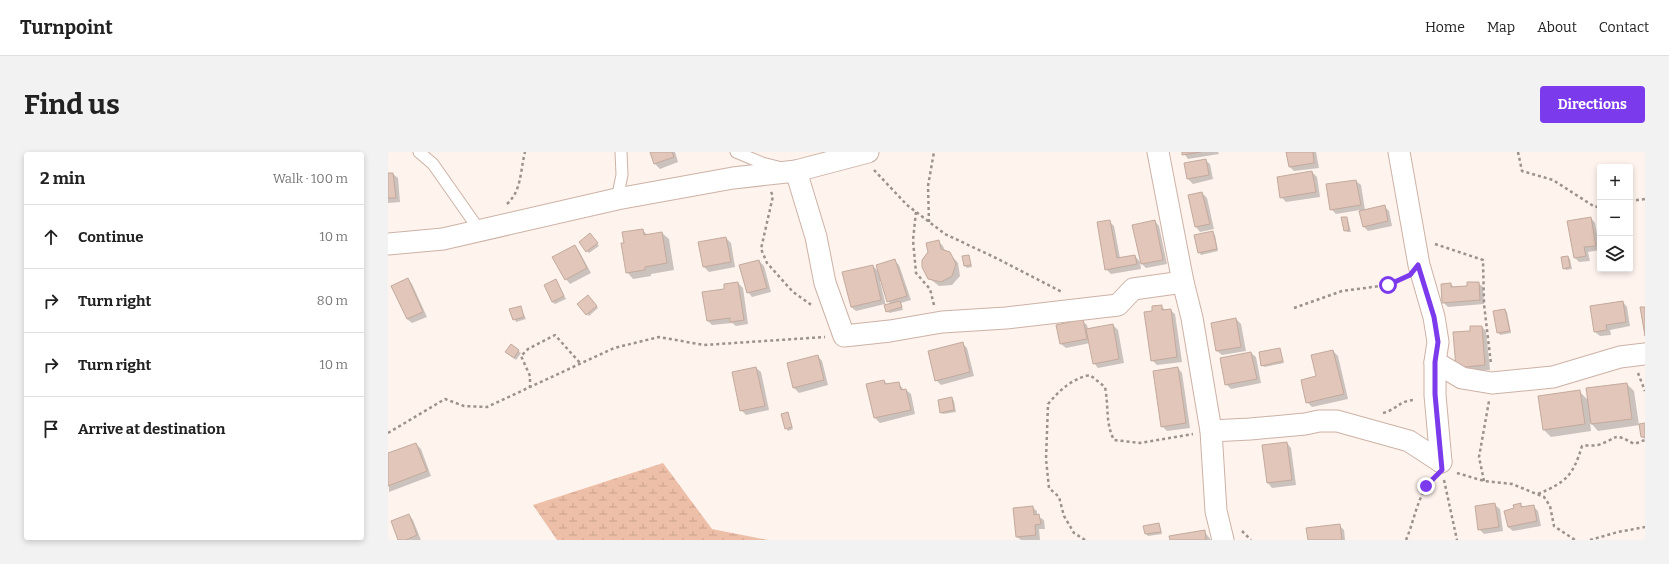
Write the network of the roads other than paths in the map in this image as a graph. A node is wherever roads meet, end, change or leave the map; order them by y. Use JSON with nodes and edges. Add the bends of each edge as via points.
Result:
{"nodes":[{"id":1,"x":419,"y":152,"type":"edge"},
{"id":2,"x":621,"y":152,"type":"edge"},
{"id":3,"x":736,"y":152,"type":"edge"},
{"id":4,"x":868,"y":152,"type":"edge"},
{"id":5,"x":1158,"y":152,"type":"edge"},
{"id":6,"x":1399,"y":152,"type":"edge"},
{"id":7,"x":796,"y":171,"type":"junction"},
{"id":8,"x":617,"y":199,"type":"junction"},
{"id":9,"x":480,"y":231,"type":"junction"},
{"id":10,"x":388,"y":244,"type":"edge"},
{"id":11,"x":1183,"y":282,"type":"junction"},
{"id":12,"x":1435,"y":362,"type":"junction"},
{"id":13,"x":1643,"y":362,"type":"edge"},
{"id":14,"x":1211,"y":430,"type":"junction"},
{"id":15,"x":1223,"y":540,"type":"edge"}],
"edges":[{"from":1,"to":9,"type":"lane","via":[[433,164]]},
{"from":2,"to":8,"type":"lane","via":[[622,175]]},
{"from":3,"to":7,"type":"lane","via":[[762,163]]},
{"from":4,"to":7,"type":"street"},
{"from":5,"to":11,"type":"street"},
{"from":6,"to":12,"type":"street","via":[[1418,265],[1434,317],[1438,342]]},
{"from":7,"to":8,"type":"street","via":[[733,178]]},
{"from":7,"to":11,"type":"street","via":[[816,237],[825,282],[842,328],[1006,318],[1118,305],[1133,289]]},
{"from":8,"to":9,"type":"street"},
{"from":9,"to":10,"type":"street","via":[[443,239]]},
{"from":11,"to":14,"type":"street","via":[[1192,318]]},
{"from":12,"to":13,"type":"street","via":[[1462,378],[1492,383],[1554,377],[1620,358]]},
{"from":12,"to":14,"type":"street","via":[[1435,394],[1442,466],[1409,441],[1338,420],[1319,420],[1257,429]]},
{"from":14,"to":15,"type":"street","via":[[1216,511]]}]}
